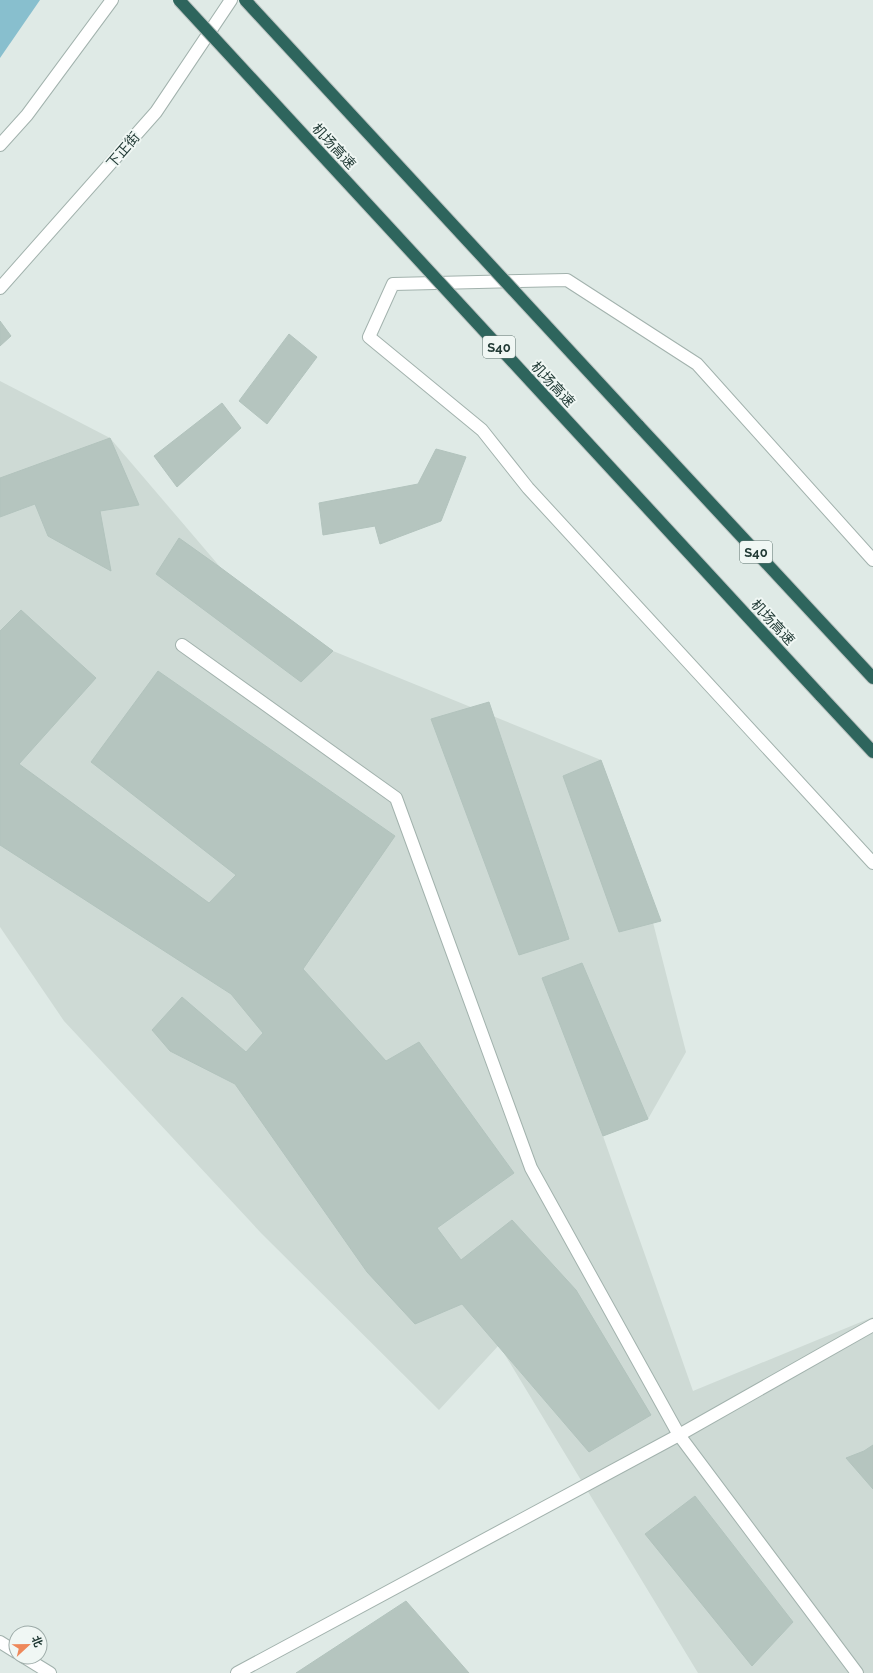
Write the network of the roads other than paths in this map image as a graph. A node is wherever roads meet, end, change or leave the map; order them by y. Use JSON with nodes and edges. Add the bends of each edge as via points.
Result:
{"nodes":[{"id":1,"x":112,"y":0,"type":"edge"},
{"id":2,"x":179,"y":0,"type":"edge"},
{"id":3,"x":231,"y":0,"type":"edge"},
{"id":4,"x":245,"y":0,"type":"edge"},
{"id":5,"x":0,"y":145,"type":"edge"},
{"id":6,"x":0,"y":288,"type":"edge"},
{"id":7,"x":873,"y":560,"type":"edge"},
{"id":8,"x":182,"y":645,"type":"dead end"},
{"id":9,"x":873,"y":678,"type":"edge"},
{"id":10,"x":873,"y":752,"type":"edge"},
{"id":11,"x":873,"y":863,"type":"edge"},
{"id":12,"x":873,"y":1325,"type":"edge"},
{"id":13,"x":679,"y":1435,"type":"junction"},
{"id":14,"x":37,"y":1665,"type":"edge"},
{"id":15,"x":50,"y":1673,"type":"edge"},
{"id":16,"x":237,"y":1673,"type":"edge"},
{"id":17,"x":857,"y":1673,"type":"edge"}],
"edges":[{"from":1,"to":5,"type":"street","via":[[27,115]]},
{"from":2,"to":10,"type":"highway","name":"机场高速","number":"S40","bridge":true},
{"from":3,"to":6,"type":"street","name":"下正街","via":[[156,112]]},
{"from":4,"to":9,"type":"highway","number":"S40","bridge":true},
{"from":7,"to":11,"type":"street","via":[[697,364],[567,280],[392,284],[369,337],[482,430],[528,488]]},
{"from":8,"to":13,"type":"street","via":[[396,798],[531,1168]]},
{"from":12,"to":13,"type":"street"},
{"from":13,"to":16,"type":"street"},
{"from":13,"to":17,"type":"street"},
{"from":14,"to":15,"type":"street"}]}
